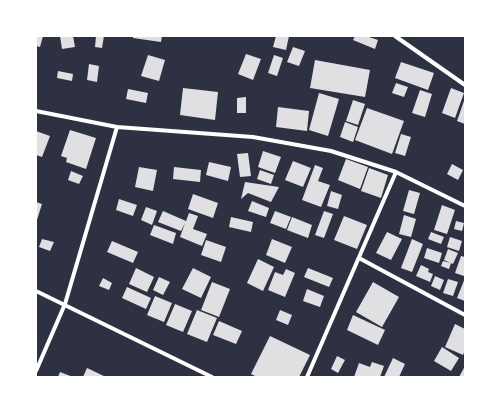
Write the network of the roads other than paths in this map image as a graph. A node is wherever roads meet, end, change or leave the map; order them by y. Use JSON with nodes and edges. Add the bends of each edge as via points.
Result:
{"nodes":[{"id":1,"x":395,"y":36,"type":"edge"},
{"id":2,"x":465,"y":85,"type":"edge"},
{"id":3,"x":36,"y":110,"type":"edge"},
{"id":4,"x":117,"y":127,"type":"junction"},
{"id":5,"x":396,"y":172,"type":"junction"},
{"id":6,"x":465,"y":206,"type":"edge"},
{"id":7,"x":359,"y":258,"type":"junction"},
{"id":8,"x":36,"y":291,"type":"edge"},
{"id":9,"x":65,"y":304,"type":"junction"},
{"id":10,"x":465,"y":315,"type":"edge"},
{"id":11,"x":36,"y":371,"type":"edge"},
{"id":12,"x":212,"y":377,"type":"edge"},
{"id":13,"x":307,"y":377,"type":"edge"}],
"edges":[{"from":1,"to":2,"type":"street"},
{"from":3,"to":4,"type":"street"},
{"from":4,"to":5,"type":"street","via":[[253,137],[331,151]]},
{"from":4,"to":9,"type":"street"},
{"from":5,"to":6,"type":"street"},
{"from":5,"to":7,"type":"street"},
{"from":7,"to":10,"type":"street"},
{"from":7,"to":13,"type":"street"},
{"from":8,"to":9,"type":"street"},
{"from":9,"to":11,"type":"street"},
{"from":9,"to":12,"type":"street"}]}
